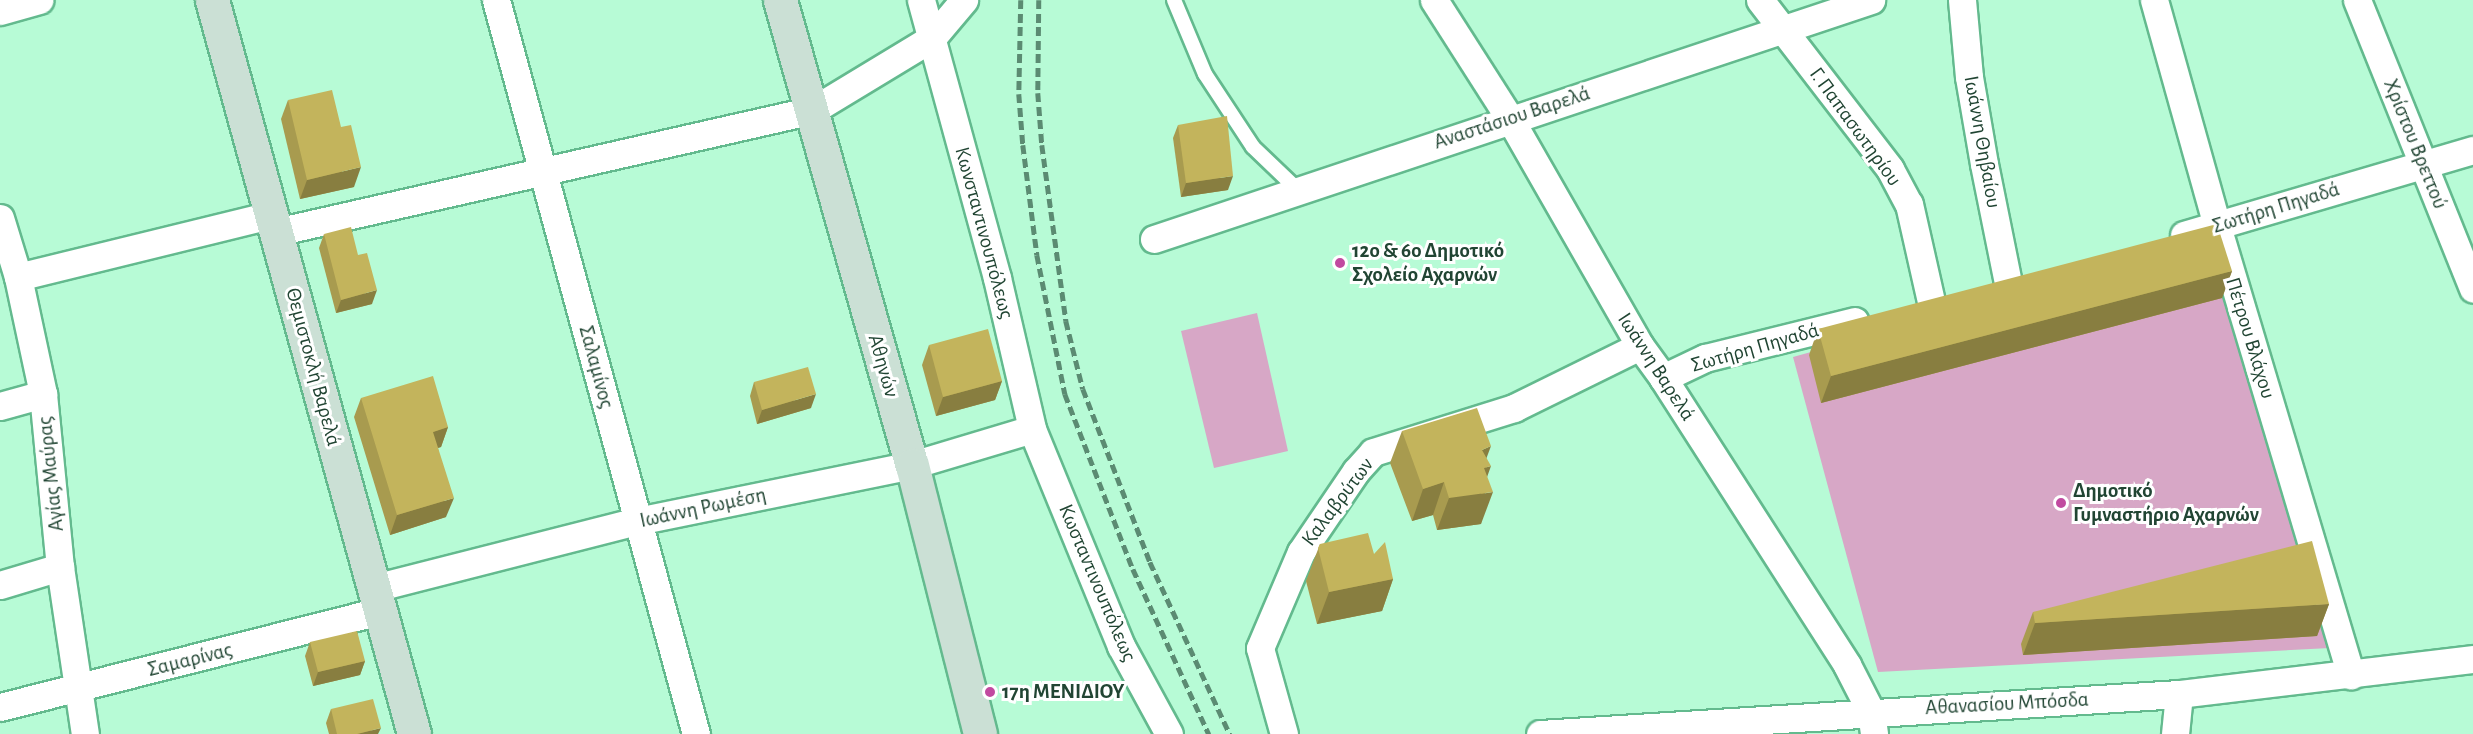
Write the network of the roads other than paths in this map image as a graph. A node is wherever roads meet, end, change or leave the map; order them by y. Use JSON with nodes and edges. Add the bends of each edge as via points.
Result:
{"nodes":[{"id":1,"x":39,"y":0,"type":"edge"},
{"id":2,"x":212,"y":0,"type":"edge"},
{"id":3,"x":496,"y":0,"type":"edge"},
{"id":4,"x":780,"y":0,"type":"edge"},
{"id":5,"x":921,"y":0,"type":"edge"},
{"id":6,"x":964,"y":0,"type":"edge"},
{"id":7,"x":1174,"y":0,"type":"edge"},
{"id":8,"x":1434,"y":0,"type":"edge"},
{"id":9,"x":1760,"y":0,"type":"edge"},
{"id":10,"x":1871,"y":0,"type":"edge"},
{"id":11,"x":1962,"y":0,"type":"edge"},
{"id":12,"x":2154,"y":0,"type":"edge"},
{"id":13,"x":2356,"y":0,"type":"edge"},
{"id":14,"x":0,"y":11,"type":"edge"},
{"id":15,"x":1782,"y":29,"type":"junction"},
{"id":16,"x":932,"y":38,"type":"junction"},
{"id":17,"x":813,"y":110,"type":"junction"},
{"id":18,"x":1510,"y":119,"type":"junction"},
{"id":19,"x":2473,"y":150,"type":"edge"},
{"id":20,"x":2423,"y":163,"type":"junction"},
{"id":21,"x":544,"y":171,"type":"junction"},
{"id":22,"x":1298,"y":190,"type":"junction"},
{"id":23,"x":0,"y":218,"type":"edge"},
{"id":24,"x":274,"y":224,"type":"junction"},
{"id":25,"x":2217,"y":226,"type":"junction"},
{"id":26,"x":1154,"y":239,"type":"dead end"},
{"id":27,"x":2162,"y":241,"type":"edge"},
{"id":28,"x":18,"y":277,"type":"junction"},
{"id":29,"x":2008,"y":282,"type":"edge"},
{"id":30,"x":2473,"y":289,"type":"edge"},
{"id":31,"x":1931,"y":302,"type":"edge"},
{"id":32,"x":1874,"y":316,"type":"edge"},
{"id":33,"x":1640,"y":346,"type":"junction"},
{"id":34,"x":1663,"y":378,"type":"junction"},
{"id":35,"x":43,"y":394,"type":"junction"},
{"id":36,"x":0,"y":406,"type":"edge"},
{"id":37,"x":1032,"y":429,"type":"junction"},
{"id":38,"x":912,"y":465,"type":"junction"},
{"id":39,"x":637,"y":521,"type":"junction"},
{"id":40,"x":60,"y":567,"type":"junction"},
{"id":41,"x":0,"y":585,"type":"edge"},
{"id":42,"x":377,"y":600,"type":"junction"},
{"id":43,"x":2473,"y":659,"type":"edge"},
{"id":44,"x":2351,"y":675,"type":"junction"},
{"id":45,"x":77,"y":689,"type":"junction"},
{"id":46,"x":2179,"y":694,"type":"junction"},
{"id":47,"x":0,"y":708,"type":"edge"},
{"id":48,"x":1873,"y":723,"type":"edge"},
{"id":49,"x":85,"y":734,"type":"edge"},
{"id":50,"x":414,"y":734,"type":"edge"},
{"id":51,"x":696,"y":734,"type":"edge"},
{"id":52,"x":980,"y":734,"type":"edge"},
{"id":53,"x":1169,"y":734,"type":"edge"},
{"id":54,"x":1284,"y":734,"type":"edge"},
{"id":55,"x":1539,"y":734,"type":"edge"},
{"id":56,"x":2175,"y":734,"type":"edge"}],
"edges":[{"from":1,"to":14,"type":"street"},
{"from":2,"to":24,"type":"main road","name":"Θεμιστοκλή Βαρελά"},
{"from":3,"to":21,"type":"street","name":"Σαλαμίνος"},
{"from":4,"to":17,"type":"main road","name":"Αθηνών"},
{"from":5,"to":16,"type":"street","name":"Κωνσταντινουπόλεως"},
{"from":6,"to":16,"type":"street"},
{"from":7,"to":22,"type":"lane","via":[[1205,74],[1253,147]]},
{"from":8,"to":18,"type":"street","name":"Ιωάννη Βαρελά"},
{"from":9,"to":15,"type":"street","name":"Γ. Παπασωτηρίου"},
{"from":10,"to":15,"type":"street","name":"Αναστάσιου Βαρελά"},
{"from":11,"to":29,"type":"street","name":"Ιωάννη Θηβαίου","via":[[1969,77]]},
{"from":12,"to":25,"type":"street","name":"Πέτρου Βλάχου"},
{"from":13,"to":20,"type":"street","name":"Χρίστου Βρεττού"},
{"from":15,"to":18,"type":"street","name":"Αναστάσιου Βαρελά"},
{"from":15,"to":31,"type":"street","name":"Γ. Παπασωτηρίου","via":[[1890,169],[1909,204]]},
{"from":16,"to":17,"type":"street"},
{"from":16,"to":37,"type":"street","name":"Κωνσταντινουπόλεως","via":[[998,278]]},
{"from":17,"to":21,"type":"street"},
{"from":17,"to":38,"type":"main road","name":"Αθηνών"},
{"from":18,"to":22,"type":"street","name":"Αναστάσιου Βαρελά"},
{"from":18,"to":33,"type":"street","name":"Ιωάννη Βαρελά"},
{"from":19,"to":20,"type":"street","name":"Σωτήρη Πηγαδά"},
{"from":20,"to":25,"type":"street","name":"Σωτήρη Πηγαδά"},
{"from":20,"to":30,"type":"street","name":"Χρίστου Βρεττού"},
{"from":21,"to":24,"type":"street"},
{"from":21,"to":39,"type":"street","name":"Σαλαμίνος"},
{"from":22,"to":26,"type":"street","name":"Αναστάσιου Βαρελά"},
{"from":23,"to":28,"type":"street","name":"Αγίας Μαύρας"},
{"from":24,"to":28,"type":"street"},
{"from":24,"to":42,"type":"main road","name":"Θεμιστοκλή Βαρελά"},
{"from":25,"to":27,"type":"street","name":"Σωτήρη Πηγαδά"},
{"from":25,"to":44,"type":"street","name":"Πέτρου Βλάχου"},
{"from":28,"to":35,"type":"street","name":"Αγίας Μαύρας"},
{"from":32,"to":34,"type":"street","name":"Σωτήρη Πηγαδά","via":[[1705,358]]},
{"from":33,"to":34,"type":"street","name":"Ιωάννη Βαρελά"},
{"from":33,"to":54,"type":"street","name":"Καλαβρύτων","via":[[1514,408],[1373,452],[1301,552],[1260,648]]},
{"from":34,"to":48,"type":"street","name":"Ιωάννη Βαρελά","via":[[1847,665]]},
{"from":35,"to":36,"type":"street"},
{"from":35,"to":40,"type":"street","name":"Αγίας Μαύρας"},
{"from":37,"to":38,"type":"street","name":"Ιωάννη Ρωμέση"},
{"from":37,"to":53,"type":"street","name":"Κωσταντινουπόλεως","via":[[1121,646]]},
{"from":38,"to":39,"type":"street","name":"Ιωάννη Ρωμέση"},
{"from":38,"to":52,"type":"main road","name":"Αθηνών"},
{"from":39,"to":42,"type":"street","name":"Ιωάννη Ρωμέση"},
{"from":39,"to":51,"type":"street","name":"Σαλαμίνος"},
{"from":40,"to":41,"type":"street"},
{"from":40,"to":45,"type":"street","name":"Αγίας Μαύρας"},
{"from":42,"to":45,"type":"street","name":"Σαμαρίνας"},
{"from":42,"to":50,"type":"main road","name":"Θεμιστοκλή Βαρελά"},
{"from":43,"to":44,"type":"street","name":"Αθανασίου Μπόσδα"},
{"from":44,"to":46,"type":"street","name":"Αθανασίου Μπόσδα"},
{"from":45,"to":47,"type":"street","name":"Σαμαρίνας"},
{"from":45,"to":49,"type":"street","name":"Αγίας Μαύρας"},
{"from":46,"to":48,"type":"street","name":"Αθανασίου Μπόσδα"},
{"from":46,"to":56,"type":"street"},
{"from":48,"to":55,"type":"street","name":"Αθανασίου Μπόσδα"}]}
